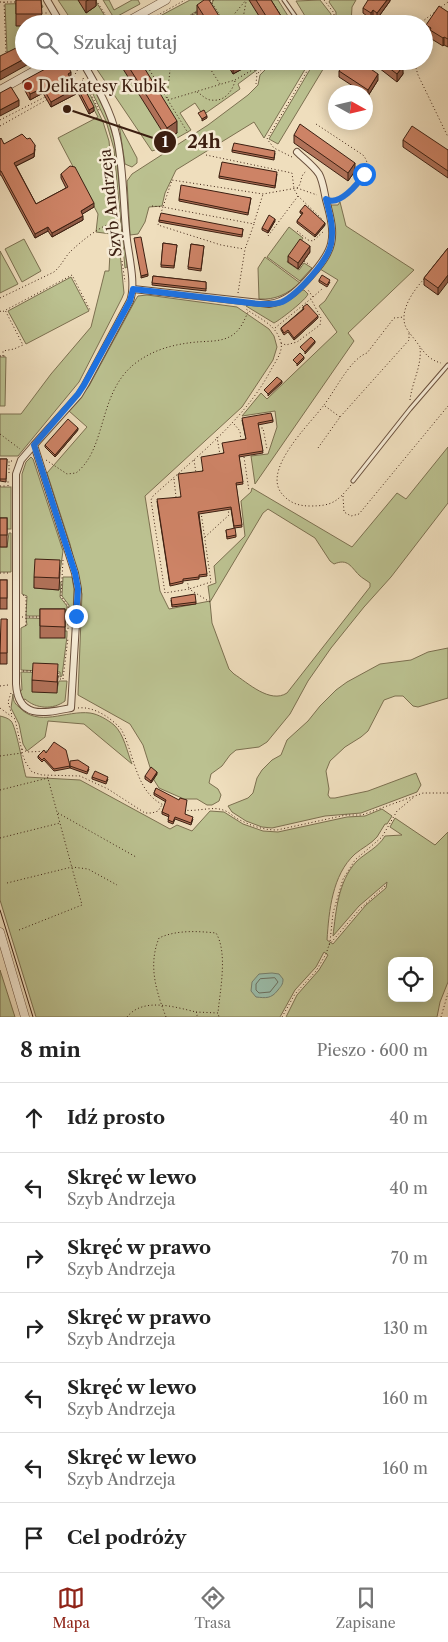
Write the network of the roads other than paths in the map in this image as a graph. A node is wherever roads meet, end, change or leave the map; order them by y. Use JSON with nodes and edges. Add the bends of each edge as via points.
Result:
{"nodes":[{"id":1,"x":47,"y":0,"type":"edge"},
{"id":2,"x":166,"y":0,"type":"edge"},
{"id":3,"x":284,"y":0,"type":"edge"},
{"id":4,"x":56,"y":15,"type":"edge"},
{"id":5,"x":139,"y":15,"type":"edge"},
{"id":6,"x":294,"y":15,"type":"edge"},
{"id":7,"x":36,"y":70,"type":"edge"},
{"id":8,"x":87,"y":70,"type":"edge"},
{"id":9,"x":0,"y":90,"type":"edge"},
{"id":10,"x":299,"y":154,"type":"road end"},
{"id":11,"x":133,"y":289,"type":"junction"},
{"id":12,"x":448,"y":365,"type":"edge"},
{"id":13,"x":34,"y":445,"type":"junction"},
{"id":14,"x":353,"y":481,"type":"road end"},
{"id":15,"x":0,"y":932,"type":"edge"},
{"id":16,"x":25,"y":1017,"type":"edge"}],
"edges":[{"from":1,"to":4,"type":"street"},
{"from":2,"to":5,"type":"street"},
{"from":3,"to":6,"type":"lane"},
{"from":7,"to":9,"type":"street"},
{"from":8,"to":11,"type":"street","name":"Szyb Andrzeja","via":[[107,108],[117,136]]},
{"from":10,"to":11,"type":"street","via":[[320,176],[333,227],[331,246],[322,264],[288,298],[269,304]]},
{"from":11,"to":13,"type":"street","name":"Szyb Andrzeja","via":[[130,301],[84,385]]},
{"from":12,"to":14,"type":"lane"},
{"from":13,"to":13,"type":"street","name":"Szyb Andrzeja","via":[[78,589],[71,708],[41,712],[24,707],[16,686],[16,474],[21,460]]},
{"from":15,"to":16,"type":"street"}]}
